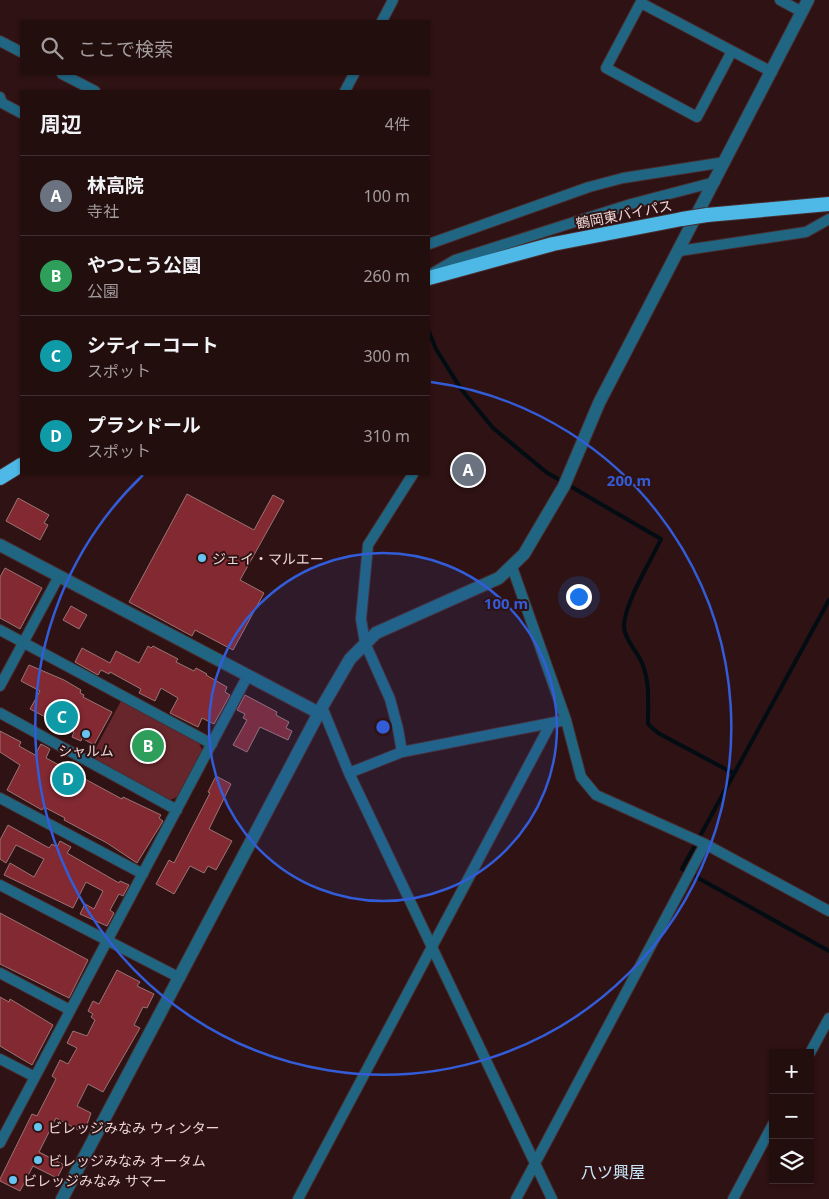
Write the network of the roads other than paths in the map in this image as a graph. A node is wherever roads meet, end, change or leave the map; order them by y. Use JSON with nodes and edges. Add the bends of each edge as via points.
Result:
{"nodes":[{"id":1,"x":393,"y":0,"type":"edge"},
{"id":2,"x":780,"y":0,"type":"edge"},
{"id":3,"x":808,"y":0,"type":"edge"},
{"id":4,"x":641,"y":1,"type":"edge"},
{"id":5,"x":802,"y":12,"type":"junction"},
{"id":6,"x":383,"y":20,"type":"edge"},
{"id":7,"x":0,"y":41,"type":"edge"},
{"id":8,"x":20,"y":51,"type":"edge"},
{"id":9,"x":732,"y":51,"type":"junction"},
{"id":10,"x":772,"y":72,"type":"junction"},
{"id":11,"x":64,"y":75,"type":"edge"},
{"id":12,"x":353,"y":75,"type":"edge"},
{"id":13,"x":93,"y":90,"type":"edge"},
{"id":14,"x":346,"y":90,"type":"edge"},
{"id":15,"x":0,"y":98,"type":"edge"},
{"id":16,"x":20,"y":112,"type":"edge"},
{"id":17,"x":726,"y":162,"type":"junction"},
{"id":18,"x":715,"y":182,"type":"junction"},
{"id":19,"x":829,"y":204,"type":"edge"},
{"id":20,"x":829,"y":219,"type":"edge"},
{"id":21,"x":430,"y":244,"type":"edge"},
{"id":22,"x":679,"y":251,"type":"junction"},
{"id":23,"x":430,"y":276,"type":"edge"},
{"id":24,"x":430,"y":277,"type":"edge"},
{"id":25,"x":20,"y":466,"type":"edge"},
{"id":26,"x":411,"y":475,"type":"edge"},
{"id":27,"x":0,"y":478,"type":"edge"},
{"id":28,"x":0,"y":545,"type":"edge"},
{"id":29,"x":512,"y":567,"type":"junction"},
{"id":30,"x":59,"y":576,"type":"junction"},
{"id":31,"x":0,"y":630,"type":"edge"},
{"id":32,"x":22,"y":642,"type":"junction"},
{"id":33,"x":365,"y":643,"type":"junction"},
{"id":34,"x":248,"y":675,"type":"junction"},
{"id":35,"x":0,"y":686,"type":"edge"},
{"id":36,"x":321,"y":710,"type":"junction"},
{"id":37,"x":0,"y":713,"type":"edge"},
{"id":38,"x":566,"y":720,"type":"junction"},
{"id":39,"x":551,"y":723,"type":"junction"},
{"id":40,"x":212,"y":744,"type":"junction"},
{"id":41,"x":402,"y":752,"type":"junction"},
{"id":42,"x":348,"y":773,"type":"junction"},
{"id":43,"x":0,"y":798,"type":"edge"},
{"id":44,"x":177,"y":810,"type":"junction"},
{"id":45,"x":705,"y":844,"type":"junction"},
{"id":46,"x":143,"y":874,"type":"junction"},
{"id":47,"x":0,"y":885,"type":"edge"},
{"id":48,"x":829,"y":911,"type":"edge"},
{"id":49,"x":107,"y":941,"type":"junction"},
{"id":50,"x":432,"y":945,"type":"junction"},
{"id":51,"x":0,"y":973,"type":"edge"},
{"id":52,"x":180,"y":978,"type":"junction"},
{"id":53,"x":70,"y":1010,"type":"junction"},
{"id":54,"x":829,"y":1018,"type":"edge"},
{"id":55,"x":813,"y":1049,"type":"edge"},
{"id":56,"x":0,"y":1059,"type":"edge"},
{"id":57,"x":34,"y":1077,"type":"junction"},
{"id":58,"x":769,"y":1132,"type":"edge"},
{"id":59,"x":0,"y":1143,"type":"edge"},
{"id":60,"x":535,"y":1163,"type":"junction"},
{"id":61,"x":62,"y":1199,"type":"edge"},
{"id":62,"x":298,"y":1199,"type":"edge"},
{"id":63,"x":516,"y":1199,"type":"edge"},
{"id":64,"x":552,"y":1199,"type":"edge"},
{"id":65,"x":733,"y":1199,"type":"edge"}],
"edges":[{"from":1,"to":6,"type":"street"},
{"from":2,"to":5,"type":"street"},
{"from":3,"to":5,"type":"street"},
{"from":4,"to":9,"type":"street"},
{"from":4,"to":9,"type":"street","via":[[606,68],[697,117]]},
{"from":5,"to":10,"type":"street"},
{"from":7,"to":8,"type":"street"},
{"from":9,"to":10,"type":"street"},
{"from":10,"to":17,"type":"street"},
{"from":11,"to":13,"type":"street"},
{"from":12,"to":14,"type":"street"},
{"from":15,"to":16,"type":"street","via":[[2,103]]},
{"from":17,"to":18,"type":"street"},
{"from":17,"to":21,"type":"street","via":[[623,178],[589,187]]},
{"from":18,"to":22,"type":"street"},
{"from":18,"to":23,"type":"street","via":[[631,204],[454,260]]},
{"from":19,"to":24,"type":"highway","name":"鶴岡東バイパス","bridge":true,"via":[[682,219],[554,244]]},
{"from":20,"to":22,"type":"street","via":[[806,232]]},
{"from":22,"to":29,"type":"street","via":[[599,403],[564,486],[534,539]]},
{"from":25,"to":27,"type":"highway"},
{"from":26,"to":33,"type":"street","via":[[368,545],[361,619]]},
{"from":28,"to":30,"type":"street"},
{"from":29,"to":33,"type":"street","via":[[479,588],[376,633]]},
{"from":29,"to":38,"type":"street"},
{"from":30,"to":32,"type":"street"},
{"from":30,"to":34,"type":"street"},
{"from":31,"to":32,"type":"street"},
{"from":32,"to":35,"type":"street"},
{"from":32,"to":40,"type":"street"},
{"from":33,"to":36,"type":"street","via":[[350,659]]},
{"from":33,"to":41,"type":"street","via":[[390,699]]},
{"from":34,"to":36,"type":"street"},
{"from":34,"to":40,"type":"street"},
{"from":36,"to":42,"type":"street"},
{"from":36,"to":52,"type":"street"},
{"from":37,"to":44,"type":"street"},
{"from":38,"to":39,"type":"street"},
{"from":38,"to":45,"type":"street","via":[[581,777],[596,795]]},
{"from":39,"to":41,"type":"street"},
{"from":39,"to":50,"type":"street"},
{"from":40,"to":44,"type":"street"},
{"from":41,"to":42,"type":"street"},
{"from":42,"to":50,"type":"street"},
{"from":43,"to":46,"type":"street"},
{"from":44,"to":46,"type":"street"},
{"from":45,"to":48,"type":"street"},
{"from":45,"to":60,"type":"street"},
{"from":46,"to":49,"type":"street"},
{"from":47,"to":49,"type":"street"},
{"from":49,"to":52,"type":"street"},
{"from":49,"to":53,"type":"street"},
{"from":50,"to":60,"type":"street"},
{"from":50,"to":62,"type":"street"},
{"from":51,"to":53,"type":"street"},
{"from":52,"to":61,"type":"street"},
{"from":53,"to":57,"type":"street"},
{"from":54,"to":55,"type":"street"},
{"from":56,"to":57,"type":"street"},
{"from":57,"to":59,"type":"street"},
{"from":58,"to":65,"type":"street"},
{"from":60,"to":63,"type":"street"},
{"from":60,"to":64,"type":"street"}]}
